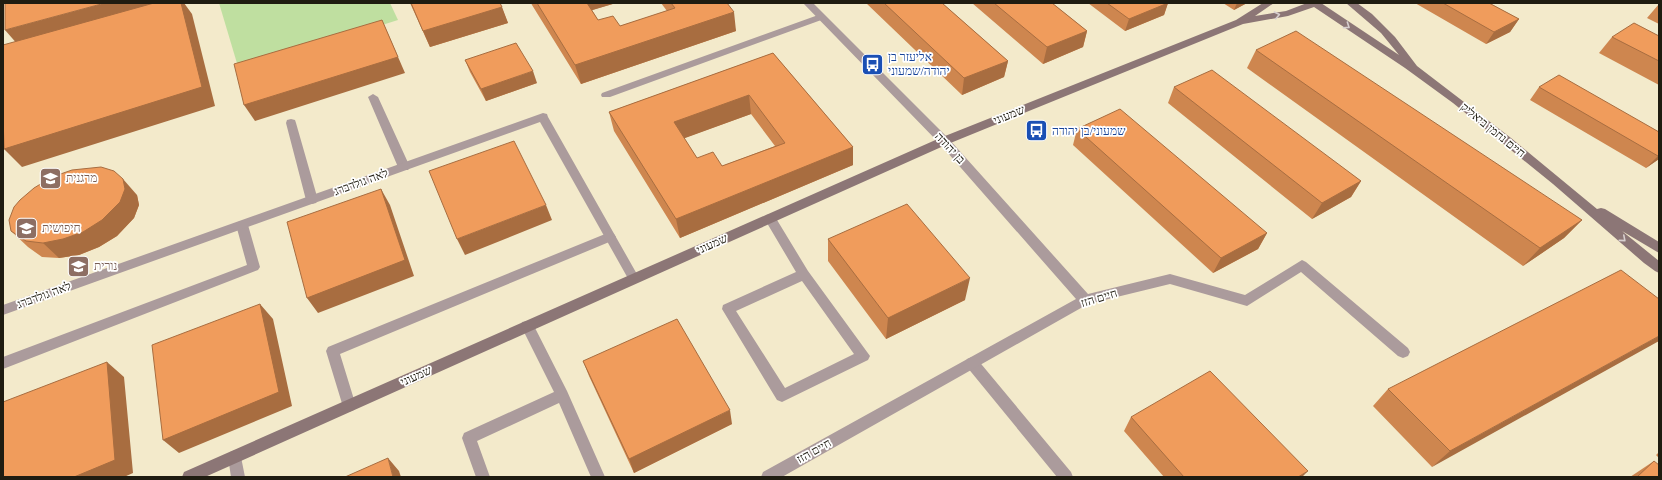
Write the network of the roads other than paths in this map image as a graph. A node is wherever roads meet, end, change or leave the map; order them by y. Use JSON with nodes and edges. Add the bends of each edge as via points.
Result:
{"nodes":[{"id":1,"x":808,"y":3,"type":"edge"},
{"id":2,"x":1269,"y":3,"type":"edge"},
{"id":3,"x":1315,"y":3,"type":"edge"},
{"id":4,"x":1351,"y":3,"type":"edge"},
{"id":5,"x":821,"y":17,"type":"junction"},
{"id":6,"x":1239,"y":22,"type":"junction"},
{"id":7,"x":1412,"y":67,"type":"junction"},
{"id":8,"x":606,"y":95,"type":"dead end"},
{"id":9,"x":373,"y":97,"type":"dead end"},
{"id":10,"x":291,"y":123,"type":"dead end"},
{"id":11,"x":944,"y":141,"type":"junction"},
{"id":12,"x":404,"y":167,"type":"junction"},
{"id":13,"x":1573,"y":195,"type":"junction"},
{"id":14,"x":312,"y":200,"type":"junction"},
{"id":15,"x":770,"y":218,"type":"junction"},
{"id":16,"x":242,"y":225,"type":"junction"},
{"id":17,"x":610,"y":237,"type":"junction"},
{"id":18,"x":1659,"y":248,"type":"edge"},
{"id":19,"x":1659,"y":268,"type":"edge"},
{"id":20,"x":804,"y":274,"type":"junction"},
{"id":21,"x":634,"y":279,"type":"junction"},
{"id":22,"x":1085,"y":300,"type":"junction"},
{"id":23,"x":3,"y":310,"type":"edge"},
{"id":24,"x":527,"y":326,"type":"junction"},
{"id":25,"x":1403,"y":352,"type":"dead end"},
{"id":26,"x":3,"y":363,"type":"edge"},
{"id":27,"x":972,"y":363,"type":"junction"},
{"id":28,"x":562,"y":395,"type":"junction"},
{"id":29,"x":349,"y":406,"type":"junction"},
{"id":30,"x":235,"y":457,"type":"junction"},
{"id":31,"x":189,"y":477,"type":"edge"},
{"id":32,"x":238,"y":477,"type":"edge"},
{"id":33,"x":483,"y":477,"type":"edge"},
{"id":34,"x":598,"y":477,"type":"edge"},
{"id":35,"x":768,"y":477,"type":"edge"},
{"id":36,"x":1066,"y":477,"type":"edge"}],
"edges":[{"from":1,"to":5,"type":"street","name":"בן יהודה"},
{"from":2,"to":6,"type":"street","name":"שמעוני"},
{"from":6,"to":3,"type":"street","name":"שמעוני","one_way":true,"via":[[1288,13]]},
{"from":3,"to":7,"type":"street","name":"חיים נחמן ביאליק","one_way":true},
{"from":4,"to":7,"type":"street","name":"חיים נחמן ביאליק","via":[[1386,32]]},
{"from":5,"to":8,"type":"street"},
{"from":5,"to":11,"type":"street","name":"בן יהודה"},
{"from":6,"to":11,"type":"street","name":"שמעוני"},
{"from":7,"to":13,"type":"street","name":"חיים נחמן ביאליק"},
{"from":9,"to":12,"type":"street"},
{"from":10,"to":14,"type":"street"},
{"from":11,"to":15,"type":"street","name":"שמעוני"},
{"from":11,"to":22,"type":"street","name":"בן יהודה"},
{"from":12,"to":14,"type":"street","name":"לאה גולדברג"},
{"from":12,"to":17,"type":"street","name":"לאה גולדברג","via":[[543,117]]},
{"from":13,"to":18,"type":"street","name":"חיים נחמן ביאליק"},
{"from":13,"to":19,"type":"street","name":"חיים נחמן ביאליק","one_way":true},
{"from":14,"to":16,"type":"street","name":"לאה גולדברג"},
{"from":15,"to":20,"type":"street"},
{"from":15,"to":21,"type":"street","name":"שמעוני"},
{"from":16,"to":23,"type":"street","name":"לאה גולדברג"},
{"from":16,"to":26,"type":"street","via":[[254,267]]},
{"from":17,"to":21,"type":"street","name":"לאה גולדברג"},
{"from":17,"to":29,"type":"street","via":[[333,351]]},
{"from":20,"to":20,"type":"street","via":[[728,309],[782,396],[863,356]]},
{"from":21,"to":24,"type":"street","name":"שמעוני"},
{"from":22,"to":25,"type":"street","name":"חיים הזז","via":[[1170,279],[1247,301],[1302,265]]},
{"from":22,"to":27,"type":"street","name":"חיים הזז"},
{"from":24,"to":28,"type":"street"},
{"from":24,"to":29,"type":"street","name":"שמעוני"},
{"from":27,"to":35,"type":"street","name":"חיים הזז"},
{"from":27,"to":36,"type":"street"},
{"from":28,"to":33,"type":"street","via":[[469,438]]},
{"from":28,"to":34,"type":"street"},
{"from":29,"to":30,"type":"street","name":"שמעוני"},
{"from":30,"to":31,"type":"street","name":"שמעוני"},
{"from":30,"to":32,"type":"street"}]}
